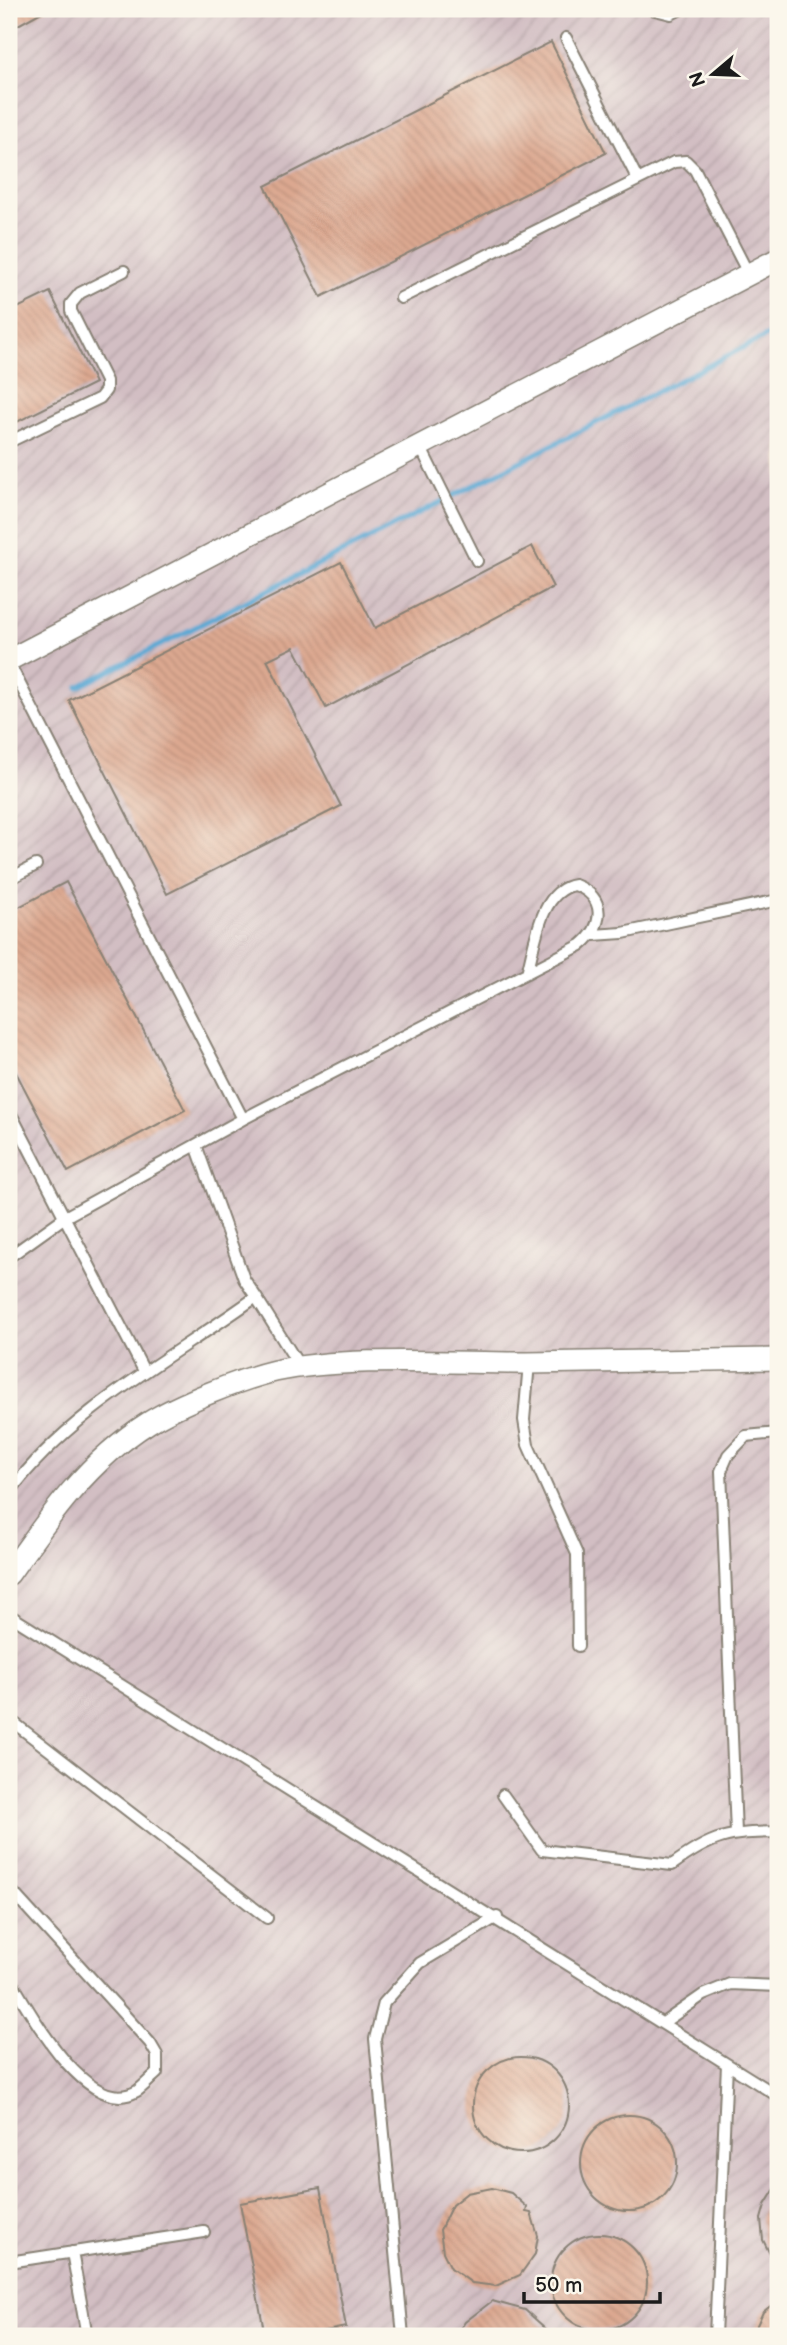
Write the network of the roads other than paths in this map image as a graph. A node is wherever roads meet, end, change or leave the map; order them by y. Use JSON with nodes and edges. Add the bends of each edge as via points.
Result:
{"nodes":[{"id":1,"x":651,"y":9,"type":"edge"},
{"id":2,"x":681,"y":9,"type":"edge"},
{"id":3,"x":566,"y":38,"type":"dead end"},
{"id":4,"x":638,"y":180,"type":"junction"},
{"id":5,"x":778,"y":260,"type":"edge"},
{"id":6,"x":124,"y":271,"type":"dead end"},
{"id":7,"x":749,"y":275,"type":"junction"},
{"id":8,"x":401,"y":298,"type":"dead end"},
{"id":9,"x":9,"y":442,"type":"edge"},
{"id":10,"x":420,"y":446,"type":"junction"},
{"id":11,"x":477,"y":561,"type":"dead end"},
{"id":12,"x":9,"y":662,"type":"edge"},
{"id":13,"x":36,"y":865,"type":"dead end"},
{"id":14,"x":9,"y":879,"type":"edge"},
{"id":15,"x":778,"y":900,"type":"edge"},
{"id":16,"x":593,"y":935,"type":"junction"},
{"id":17,"x":527,"y":973,"type":"junction"},
{"id":18,"x":9,"y":1110,"type":"edge"},
{"id":19,"x":243,"y":1119,"type":"junction"},
{"id":20,"x":196,"y":1145,"type":"junction"},
{"id":21,"x":65,"y":1217,"type":"junction"},
{"id":22,"x":9,"y":1257,"type":"edge"},
{"id":23,"x":256,"y":1297,"type":"junction"},
{"id":24,"x":778,"y":1359,"type":"edge"},
{"id":25,"x":529,"y":1363,"type":"junction"},
{"id":26,"x":300,"y":1367,"type":"junction"},
{"id":27,"x":144,"y":1371,"type":"junction"},
{"id":28,"x":778,"y":1433,"type":"edge"},
{"id":29,"x":9,"y":1493,"type":"edge"},
{"id":30,"x":9,"y":1574,"type":"edge"},
{"id":31,"x":9,"y":1615,"type":"edge"},
{"id":32,"x":578,"y":1646,"type":"dead end"},
{"id":33,"x":9,"y":1719,"type":"edge"},
{"id":34,"x":503,"y":1795,"type":"dead end"},
{"id":35,"x":778,"y":1832,"type":"edge"},
{"id":36,"x":736,"y":1833,"type":"junction"},
{"id":37,"x":9,"y":1888,"type":"edge"},
{"id":38,"x":497,"y":1917,"type":"junction"},
{"id":39,"x":267,"y":1918,"type":"dead end"},
{"id":40,"x":9,"y":1977,"type":"edge"},
{"id":41,"x":778,"y":1986,"type":"edge"},
{"id":42,"x":663,"y":2023,"type":"junction"},
{"id":43,"x":727,"y":2064,"type":"junction"},
{"id":44,"x":778,"y":2096,"type":"edge"},
{"id":45,"x":204,"y":2232,"type":"dead end"},
{"id":46,"x":72,"y":2252,"type":"junction"},
{"id":47,"x":9,"y":2262,"type":"edge"},
{"id":48,"x":87,"y":2336,"type":"edge"},
{"id":49,"x":403,"y":2336,"type":"edge"},
{"id":50,"x":715,"y":2336,"type":"edge"}],
"edges":[{"from":1,"to":2,"type":"lane","via":[[671,14]]},
{"from":3,"to":4,"type":"lane"},
{"from":4,"to":7,"type":"lane","via":[[686,161],[695,170]]},
{"from":4,"to":8,"type":"lane"},
{"from":5,"to":7,"type":"street"},
{"from":6,"to":9,"type":"lane","via":[[80,293],[71,304],[106,390],[100,398]]},
{"from":7,"to":10,"type":"street"},
{"from":10,"to":11,"type":"lane"},
{"from":10,"to":12,"type":"street"},
{"from":12,"to":19,"type":"lane"},
{"from":13,"to":14,"type":"lane"},
{"from":15,"to":16,"type":"lane","via":[[623,933]]},
{"from":16,"to":17,"type":"lane"},
{"from":16,"to":17,"type":"lane","via":[[599,920],[592,896],[575,885],[564,886],[542,919]]},
{"from":17,"to":19,"type":"lane"},
{"from":18,"to":21,"type":"lane"},
{"from":19,"to":20,"type":"lane"},
{"from":20,"to":21,"type":"lane"},
{"from":20,"to":23,"type":"lane","via":[[244,1279]]},
{"from":21,"to":22,"type":"lane"},
{"from":21,"to":27,"type":"lane"},
{"from":23,"to":26,"type":"lane"},
{"from":23,"to":27,"type":"lane"},
{"from":24,"to":25,"type":"street"},
{"from":25,"to":26,"type":"street"},
{"from":25,"to":32,"type":"lane","via":[[524,1420],[528,1445],[577,1554]]},
{"from":26,"to":30,"type":"street","via":[[247,1381],[149,1422],[90,1469],[60,1502]]},
{"from":27,"to":29,"type":"lane","via":[[27,1469]]},
{"from":28,"to":36,"type":"lane","via":[[746,1436],[728,1455],[721,1471]]},
{"from":31,"to":38,"type":"lane"},
{"from":33,"to":39,"type":"lane"},
{"from":34,"to":36,"type":"lane","via":[[542,1850],[672,1866],[704,1842]]},
{"from":35,"to":36,"type":"lane"},
{"from":37,"to":40,"type":"lane","via":[[149,2043],[157,2055],[157,2073],[135,2092],[116,2094],[90,2086],[55,2052]]},
{"from":38,"to":42,"type":"lane"},
{"from":38,"to":49,"type":"lane","via":[[420,1963],[384,2003],[375,2039]]},
{"from":41,"to":42,"type":"lane","via":[[730,1984],[702,1995]]},
{"from":42,"to":43,"type":"lane"},
{"from":43,"to":44,"type":"lane"},
{"from":43,"to":50,"type":"lane"},
{"from":45,"to":46,"type":"lane"},
{"from":46,"to":47,"type":"lane"},
{"from":46,"to":48,"type":"lane"}]}
